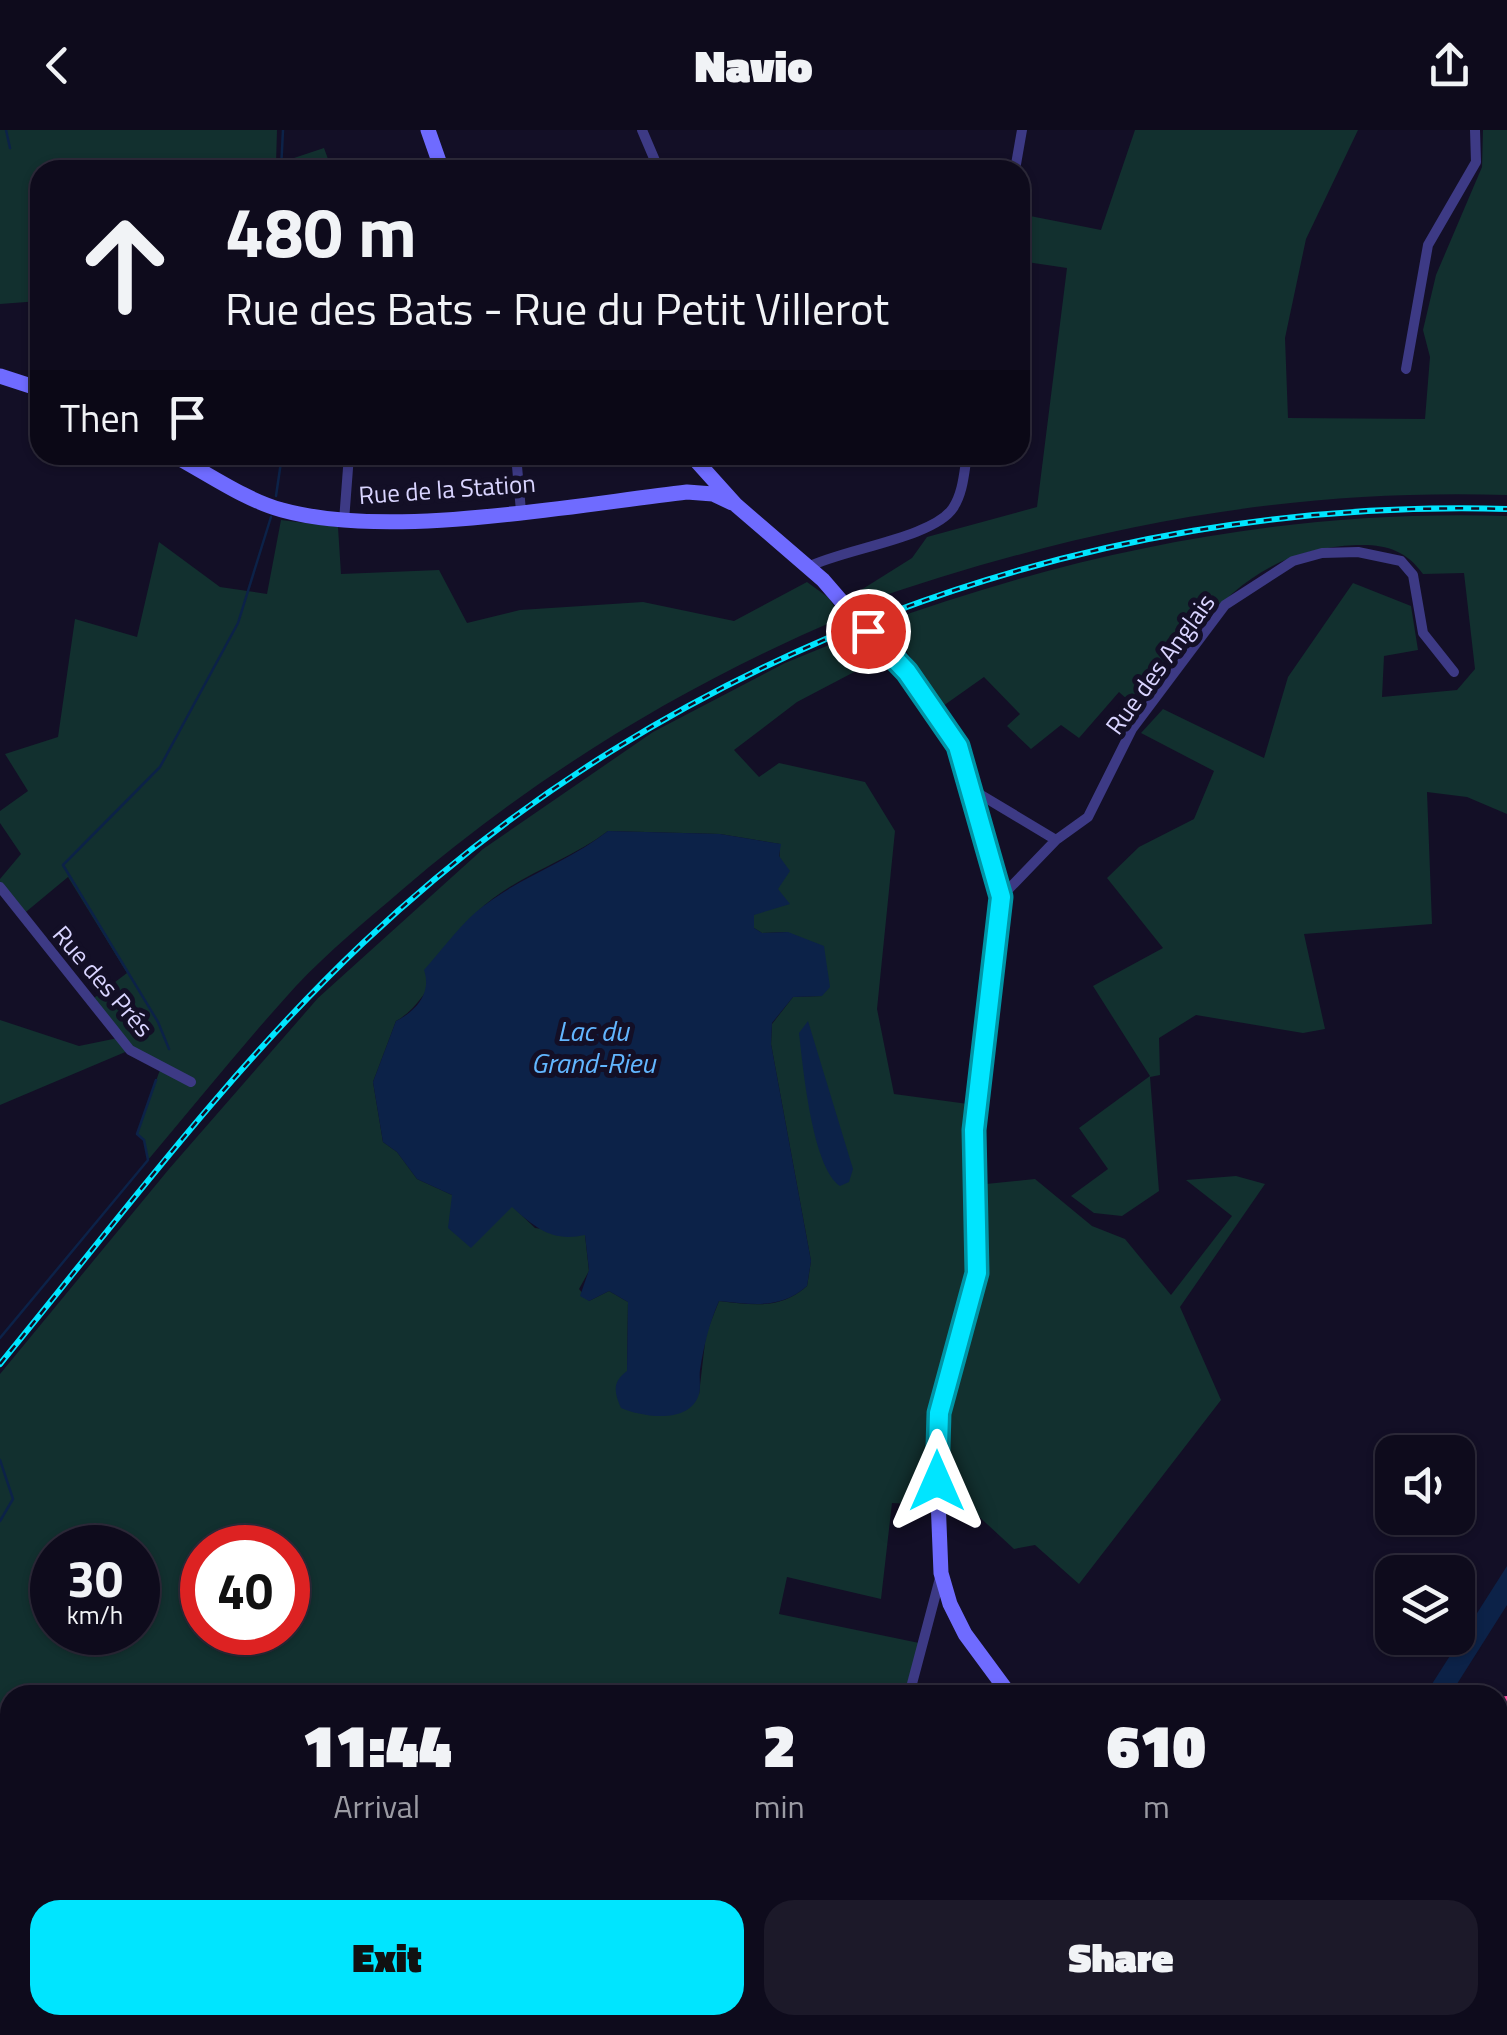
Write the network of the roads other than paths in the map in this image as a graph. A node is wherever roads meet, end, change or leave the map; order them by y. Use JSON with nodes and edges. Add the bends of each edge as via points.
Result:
{"nodes":[{"id":1,"x":428,"y":130,"type":"edge"},
{"id":2,"x":642,"y":130,"type":"edge"},
{"id":3,"x":1022,"y":130,"type":"edge"},
{"id":4,"x":1476,"y":130,"type":"edge"},
{"id":5,"x":438,"y":160,"type":"edge"},
{"id":6,"x":655,"y":160,"type":"edge"},
{"id":7,"x":1017,"y":160,"type":"edge"},
{"id":8,"x":1406,"y":369,"type":"dead end"},
{"id":9,"x":0,"y":376,"type":"edge"},
{"id":10,"x":30,"y":386,"type":"edge"},
{"id":11,"x":192,"y":465,"type":"edge"},
{"id":12,"x":348,"y":465,"type":"edge"},
{"id":13,"x":517,"y":465,"type":"edge"},
{"id":14,"x":701,"y":465,"type":"edge"},
{"id":15,"x":965,"y":465,"type":"edge"},
{"id":16,"x":736,"y":504,"type":"junction"},
{"id":17,"x":521,"y":511,"type":"junction"},
{"id":18,"x":344,"y":520,"type":"junction"},
{"id":19,"x":808,"y":567,"type":"junction"},
{"id":20,"x":1454,"y":672,"type":"dead end"},
{"id":21,"x":972,"y":789,"type":"junction"},
{"id":22,"x":1056,"y":840,"type":"junction"},
{"id":23,"x":0,"y":888,"type":"edge"},
{"id":24,"x":1001,"y":897,"type":"junction"},
{"id":25,"x":190,"y":1082,"type":"dead end"},
{"id":26,"x":941,"y":1572,"type":"junction"},
{"id":27,"x":912,"y":1685,"type":"edge"},
{"id":28,"x":1003,"y":1685,"type":"edge"}],
"edges":[{"from":1,"to":5,"type":"street"},
{"from":2,"to":6,"type":"street"},
{"from":3,"to":7,"type":"street"},
{"from":4,"to":8,"type":"street","via":[[1476,162],[1428,245]]},
{"from":9,"to":10,"type":"street"},
{"from":11,"to":18,"type":"street","name":"Rue de la Station","via":[[270,506]]},
{"from":12,"to":18,"type":"street"},
{"from":13,"to":17,"type":"street"},
{"from":14,"to":16,"type":"street"},
{"from":15,"to":19,"type":"street","via":[[958,498],[939,522]]},
{"from":16,"to":17,"type":"street","name":"Rue de la Station","via":[[687,492]]},
{"from":16,"to":19,"type":"street"},
{"from":17,"to":18,"type":"street","name":"Rue de la Station"},
{"from":19,"to":21,"type":"street","via":[[938,713]]},
{"from":20,"to":22,"type":"street","name":"Rue des Anglais","via":[[1423,634],[1413,575],[1401,561],[1358,552],[1293,561],[1225,605],[1132,729],[1088,817]]},
{"from":21,"to":22,"type":"street"},
{"from":21,"to":24,"type":"street"},
{"from":22,"to":24,"type":"street","name":"Rue des Anglais"},
{"from":23,"to":25,"type":"street","name":"Rue des Prés","via":[[130,1050]]},
{"from":24,"to":26,"type":"street","via":[[974,1130],[977,1273],[937,1432]]},
{"from":26,"to":27,"type":"street"},
{"from":26,"to":28,"type":"street","via":[[965,1634]]}]}
